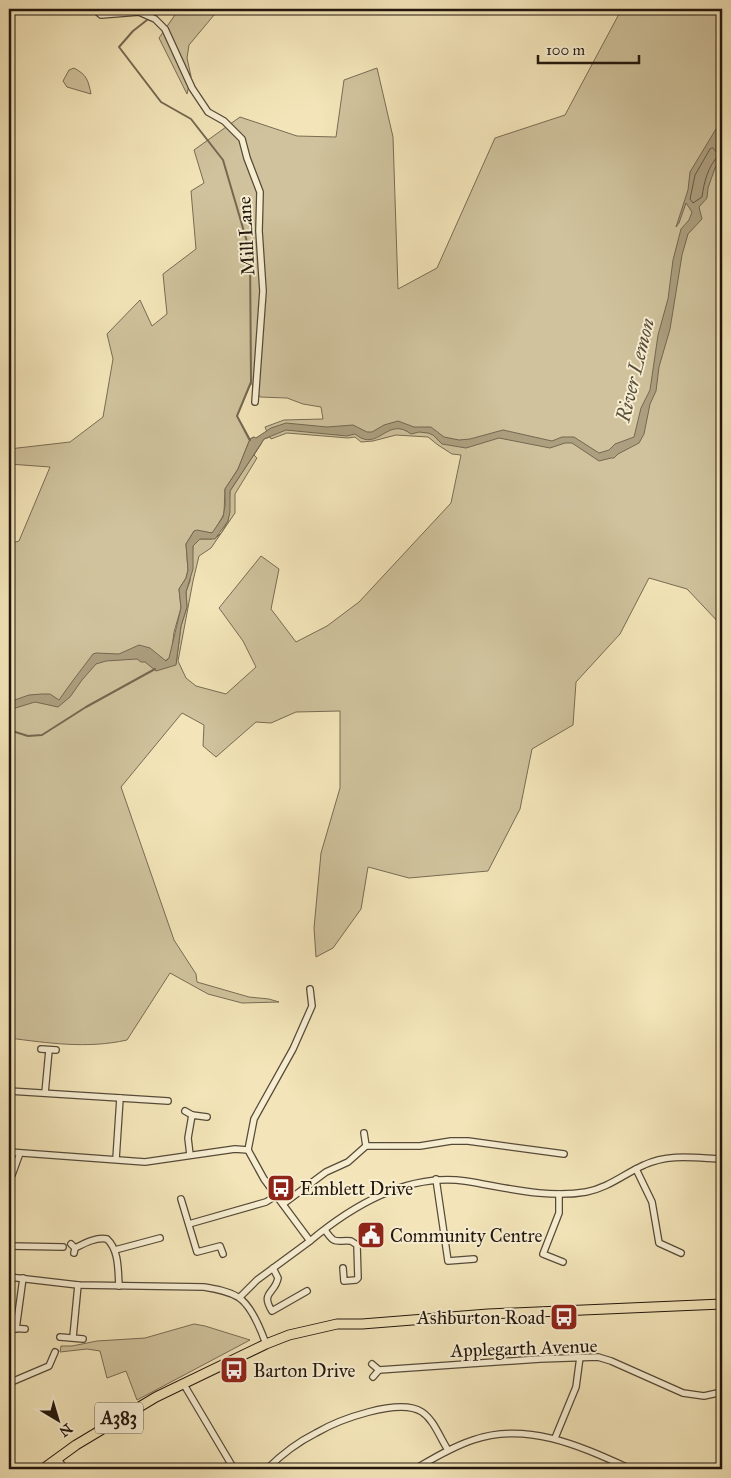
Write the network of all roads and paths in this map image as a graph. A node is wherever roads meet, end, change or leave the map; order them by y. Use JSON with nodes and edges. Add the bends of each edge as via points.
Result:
{"nodes":[{"id":1,"x":94,"y":9,"type":"edge"},
{"id":2,"x":255,"y":402,"type":"dead end"},
{"id":3,"x":310,"y":989,"type":"dead end"},
{"id":4,"x":41,"y":1049,"type":"dead end"},
{"id":5,"x":9,"y":1091,"type":"edge"},
{"id":6,"x":45,"y":1093,"type":"junction"},
{"id":7,"x":120,"y":1098,"type":"junction"},
{"id":8,"x":149,"y":1100,"type":"junction"},
{"id":9,"x":168,"y":1101,"type":"dead end"},
{"id":10,"x":149,"y":1109,"type":"dead end"},
{"id":11,"x":185,"y":1110,"type":"dead end"},
{"id":12,"x":192,"y":1115,"type":"junction"},
{"id":13,"x":207,"y":1117,"type":"dead end"},
{"id":14,"x":364,"y":1133,"type":"dead end"},
{"id":15,"x":366,"y":1146,"type":"junction"},
{"id":16,"x":248,"y":1150,"type":"junction"},
{"id":17,"x":9,"y":1152,"type":"edge"},
{"id":18,"x":20,"y":1153,"type":"junction"},
{"id":19,"x":564,"y":1154,"type":"dead end"},
{"id":20,"x":190,"y":1155,"type":"junction"},
{"id":21,"x":116,"y":1159,"type":"junction"},
{"id":22,"x":722,"y":1159,"type":"edge"},
{"id":23,"x":636,"y":1169,"type":"junction"},
{"id":24,"x":9,"y":1180,"type":"edge"},
{"id":25,"x":436,"y":1180,"type":"junction"},
{"id":26,"x":559,"y":1194,"type":"junction"},
{"id":27,"x":277,"y":1195,"type":"junction"},
{"id":28,"x":181,"y":1199,"type":"dead end"},
{"id":29,"x":283,"y":1204,"type":"junction"},
{"id":30,"x":189,"y":1224,"type":"junction"},
{"id":31,"x":325,"y":1230,"type":"junction"},
{"id":32,"x":160,"y":1238,"type":"dead end"},
{"id":33,"x":310,"y":1241,"type":"junction"},
{"id":34,"x":9,"y":1246,"type":"edge"},
{"id":35,"x":62,"y":1247,"type":"dead end"},
{"id":36,"x":73,"y":1248,"type":"dead end"},
{"id":37,"x":115,"y":1250,"type":"junction"},
{"id":38,"x":681,"y":1253,"type":"dead end"},
{"id":39,"x":223,"y":1254,"type":"dead end"},
{"id":40,"x":474,"y":1259,"type":"dead end"},
{"id":41,"x":563,"y":1262,"type":"dead end"},
{"id":42,"x":272,"y":1268,"type":"junction"},
{"id":43,"x":342,"y":1268,"type":"dead end"},
{"id":44,"x":9,"y":1277,"type":"edge"},
{"id":45,"x":23,"y":1278,"type":"junction"},
{"id":46,"x":78,"y":1285,"type":"junction"},
{"id":47,"x":118,"y":1286,"type":"junction"},
{"id":48,"x":307,"y":1291,"type":"dead end"},
{"id":49,"x":240,"y":1297,"type":"junction"},
{"id":50,"x":722,"y":1304,"type":"edge"},
{"id":51,"x":9,"y":1328,"type":"edge"},
{"id":52,"x":16,"y":1329,"type":"junction"},
{"id":53,"x":25,"y":1329,"type":"dead end"},
{"id":54,"x":60,"y":1337,"type":"dead end"},
{"id":55,"x":73,"y":1337,"type":"junction"},
{"id":56,"x":82,"y":1339,"type":"dead end"},
{"id":57,"x":266,"y":1344,"type":"junction"},
{"id":58,"x":55,"y":1352,"type":"dead end"},
{"id":59,"x":580,"y":1357,"type":"junction"},
{"id":60,"x":372,"y":1364,"type":"dead end"},
{"id":61,"x":379,"y":1370,"type":"junction"},
{"id":62,"x":373,"y":1376,"type":"dead end"},
{"id":63,"x":9,"y":1382,"type":"edge"},
{"id":64,"x":183,"y":1383,"type":"junction"},
{"id":65,"x":722,"y":1392,"type":"edge"},
{"id":66,"x":555,"y":1438,"type":"junction"},
{"id":67,"x":448,"y":1450,"type":"junction"},
{"id":68,"x":58,"y":1458,"type":"junction"},
{"id":69,"x":272,"y":1464,"type":"junction"},
{"id":70,"x":43,"y":1469,"type":"edge"},
{"id":71,"x":66,"y":1469,"type":"edge"},
{"id":72,"x":234,"y":1469,"type":"edge"},
{"id":73,"x":267,"y":1469,"type":"edge"},
{"id":74,"x":277,"y":1469,"type":"edge"},
{"id":75,"x":415,"y":1469,"type":"edge"},
{"id":76,"x":631,"y":1469,"type":"edge"}],
"edges":[{"from":1,"to":2,"type":"street","name":"Mill Lane","via":[[101,15],[139,12],[155,19],[165,29],[192,88],[208,112],[224,121],[242,139],[260,192],[263,291]]},
{"from":3,"to":16,"type":"street","via":[[312,1006],[294,1049],[254,1119]]},
{"from":4,"to":6,"type":"street","via":[[52,1050]]},
{"from":5,"to":6,"type":"street"},
{"from":6,"to":7,"type":"street"},
{"from":7,"to":8,"type":"street"},
{"from":7,"to":21,"type":"street"},
{"from":8,"to":9,"type":"street"},
{"from":8,"to":10,"type":"street"},
{"from":11,"to":12,"type":"street"},
{"from":12,"to":13,"type":"street"},
{"from":12,"to":20,"type":"street","via":[[188,1138]]},
{"from":14,"to":15,"type":"street"},
{"from":15,"to":19,"type":"street","via":[[420,1146],[468,1140]]},
{"from":15,"to":29,"type":"street","via":[[348,1162],[326,1172]]},
{"from":16,"to":20,"type":"street"},
{"from":16,"to":27,"type":"street"},
{"from":17,"to":18,"type":"street"},
{"from":18,"to":21,"type":"street"},
{"from":18,"to":24,"type":"street"},
{"from":20,"to":21,"type":"street","via":[[145,1162]]},
{"from":22,"to":23,"type":"street","via":[[673,1157],[655,1160]]},
{"from":23,"to":26,"type":"street","via":[[603,1188]]},
{"from":23,"to":38,"type":"street","via":[[652,1202],[659,1243]]},
{"from":25,"to":26,"type":"street"},
{"from":25,"to":31,"type":"street","via":[[382,1195]]},
{"from":25,"to":40,"type":"street","via":[[448,1261]]},
{"from":26,"to":41,"type":"street","via":[[558,1213],[543,1254]]},
{"from":27,"to":29,"type":"street"},
{"from":27,"to":30,"type":"street","via":[[266,1202]]},
{"from":28,"to":30,"type":"street"},
{"from":29,"to":33,"type":"street"},
{"from":30,"to":39,"type":"street","via":[[197,1252],[220,1246]]},
{"from":31,"to":33,"type":"street"},
{"from":31,"to":43,"type":"street","via":[[333,1241],[351,1241],[357,1245],[358,1278],[344,1281]]},
{"from":32,"to":37,"type":"street"},
{"from":33,"to":42,"type":"street"},
{"from":34,"to":35,"type":"street"},
{"from":36,"to":37,"type":"street","via":[[103,1238],[111,1242]]},
{"from":37,"to":47,"type":"street"},
{"from":42,"to":48,"type":"street","via":[[278,1278],[268,1295],[272,1311]]},
{"from":42,"to":49,"type":"street"},
{"from":44,"to":45,"type":"street"},
{"from":45,"to":46,"type":"street"},
{"from":45,"to":52,"type":"street"},
{"from":46,"to":47,"type":"street"},
{"from":46,"to":55,"type":"street"},
{"from":47,"to":49,"type":"street","via":[[204,1286]]},
{"from":49,"to":57,"type":"street","via":[[255,1318]]},
{"from":50,"to":57,"type":"main road","number":"A383","via":[[337,1324]]},
{"from":51,"to":52,"type":"street"},
{"from":52,"to":53,"type":"street"},
{"from":54,"to":55,"type":"street"},
{"from":55,"to":56,"type":"street"},
{"from":57,"to":64,"type":"main road","number":"A383"},
{"from":58,"to":63,"type":"street","via":[[49,1366]]},
{"from":59,"to":61,"type":"street","name":"Applegarth Avenue"},
{"from":59,"to":65,"type":"street","name":"Applegarth Avenue","via":[[611,1361],[692,1396]]},
{"from":59,"to":66,"type":"street","via":[[576,1387]]},
{"from":60,"to":61,"type":"street"},
{"from":61,"to":62,"type":"street"},
{"from":64,"to":68,"type":"main road","number":"A383","via":[[122,1416]]},
{"from":64,"to":72,"type":"street"},
{"from":66,"to":67,"type":"street","via":[[530,1434],[495,1435]]},
{"from":66,"to":76,"type":"street"},
{"from":67,"to":69,"type":"street","via":[[422,1412],[394,1406],[327,1427],[294,1446]]},
{"from":67,"to":75,"type":"street"},
{"from":68,"to":70,"type":"main road","number":"A383"},
{"from":68,"to":71,"type":"street"},
{"from":69,"to":73,"type":"street"},
{"from":69,"to":74,"type":"street"}]}
